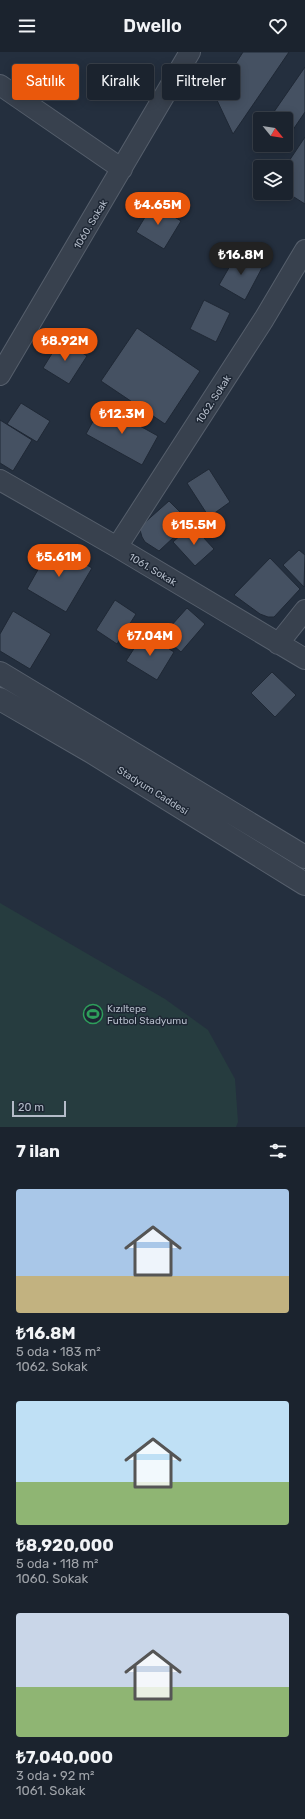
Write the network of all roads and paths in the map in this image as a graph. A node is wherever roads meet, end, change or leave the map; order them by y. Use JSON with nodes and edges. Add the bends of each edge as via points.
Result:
{"nodes":[{"id":1,"x":190,"y":52,"type":"edge"},
{"id":2,"x":0,"y":85,"type":"edge"},
{"id":3,"x":122,"y":169,"type":"junction"},
{"id":4,"x":305,"y":250,"type":"edge"},
{"id":5,"x":0,"y":375,"type":"edge"},
{"id":6,"x":0,"y":480,"type":"edge"},
{"id":7,"x":117,"y":547,"type":"junction"},
{"id":8,"x":305,"y":610,"type":"edge"},
{"id":9,"x":278,"y":644,"type":"junction"},
{"id":10,"x":305,"y":659,"type":"edge"},
{"id":11,"x":0,"y":673,"type":"edge"},
{"id":12,"x":0,"y":699,"type":"edge"},
{"id":13,"x":305,"y":857,"type":"edge"},
{"id":14,"x":305,"y":883,"type":"edge"}],
"edges":[{"from":1,"to":3,"type":"street","name":"1060. Sokak"},
{"from":2,"to":3,"type":"street"},
{"from":3,"to":5,"type":"street","name":"1060. Sokak"},
{"from":4,"to":7,"type":"street","name":"1062. Sokak","via":[[264,319]]},
{"from":6,"to":7,"type":"street","name":"1061. Sokak"},
{"from":7,"to":9,"type":"street","name":"1061. Sokak"},
{"from":8,"to":9,"type":"street"},
{"from":9,"to":10,"type":"street","name":"1061. Sokak"},
{"from":11,"to":13,"type":"street"},
{"from":12,"to":14,"type":"street","name":"Stadyum Caddesi","via":[[90,750]]}]}
